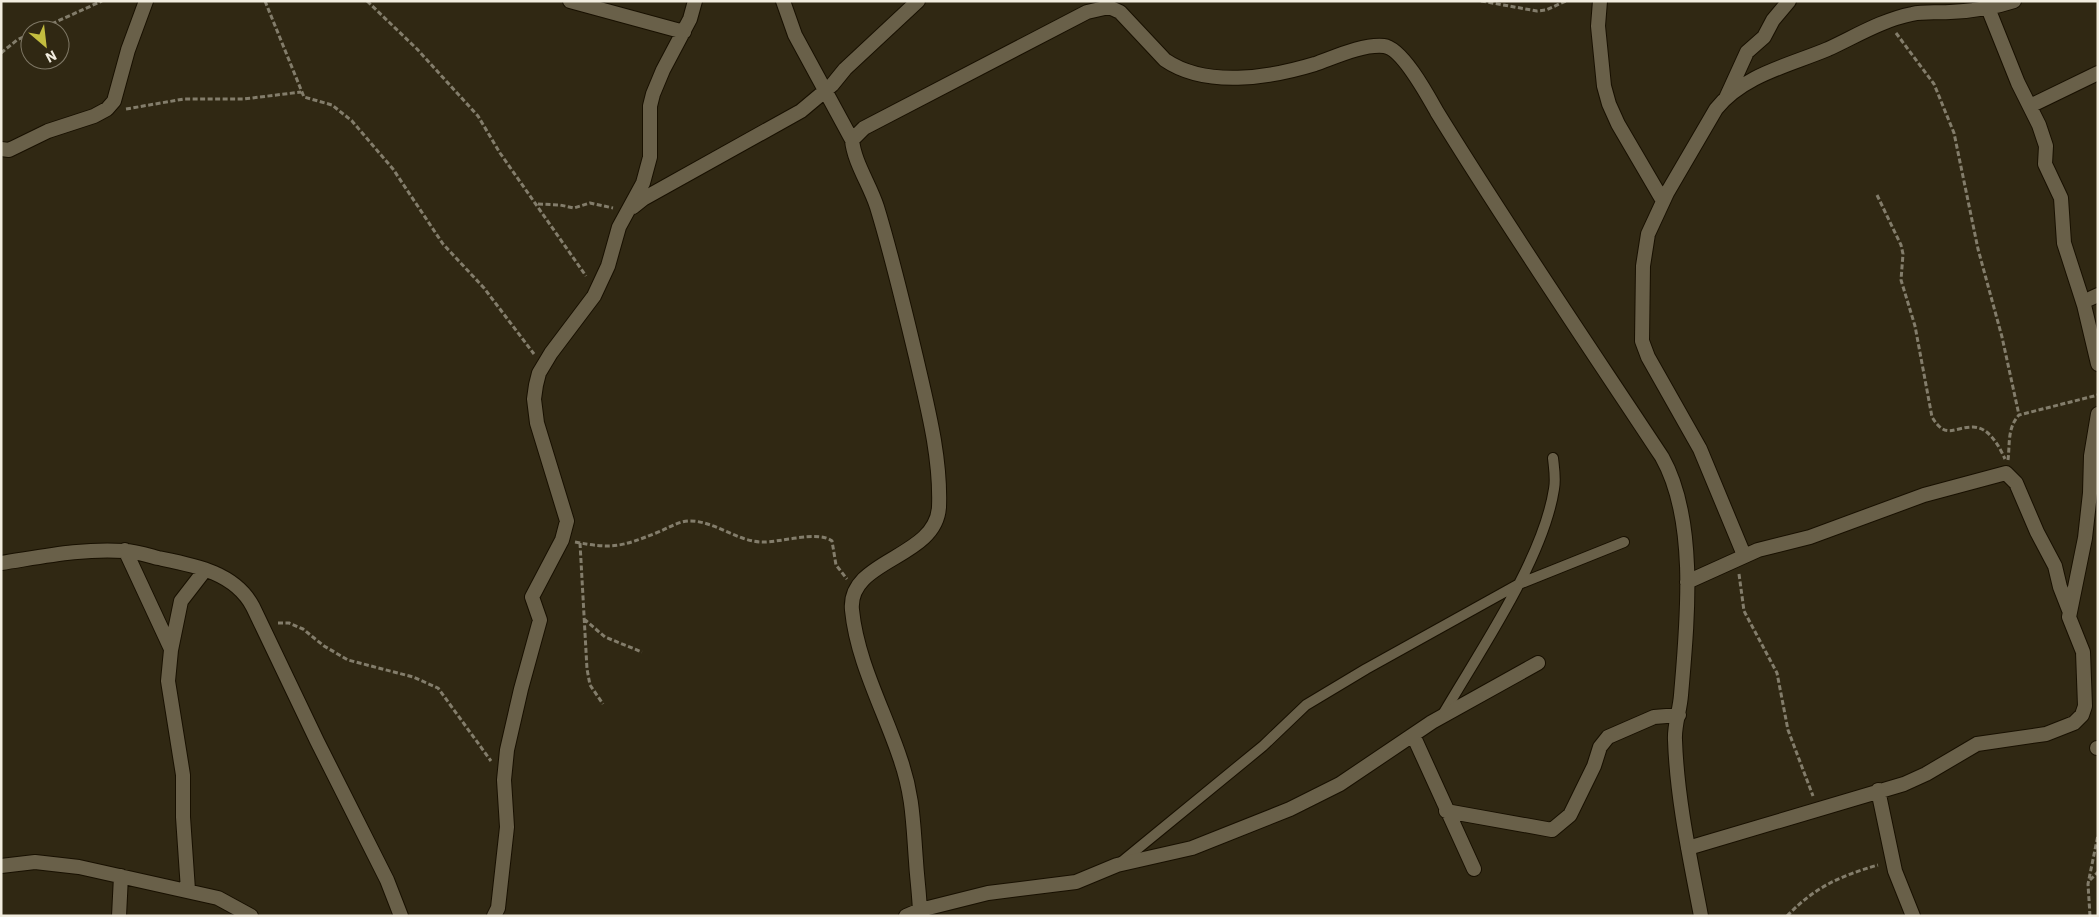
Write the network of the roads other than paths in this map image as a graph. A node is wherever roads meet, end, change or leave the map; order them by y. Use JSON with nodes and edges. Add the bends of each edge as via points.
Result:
{"nodes":[{"id":1,"x":146,"y":1,"type":"edge"},
{"id":2,"x":570,"y":1,"type":"edge"},
{"id":3,"x":695,"y":1,"type":"edge"},
{"id":4,"x":783,"y":1,"type":"edge"},
{"id":5,"x":918,"y":1,"type":"edge"},
{"id":6,"x":1600,"y":1,"type":"edge"},
{"id":7,"x":1789,"y":1,"type":"edge"},
{"id":8,"x":2014,"y":1,"type":"edge"},
{"id":9,"x":1111,"y":4,"type":"edge"},
{"id":10,"x":1988,"y":8,"type":"junction"},
{"id":11,"x":684,"y":32,"type":"junction"},
{"id":12,"x":2098,"y":73,"type":"edge"},
{"id":13,"x":826,"y":91,"type":"junction"},
{"id":14,"x":1725,"y":99,"type":"junction"},
{"id":15,"x":2030,"y":106,"type":"junction"},
{"id":16,"x":852,"y":140,"type":"junction"},
{"id":17,"x":1,"y":149,"type":"edge"},
{"id":18,"x":1663,"y":201,"type":"junction"},
{"id":19,"x":629,"y":211,"type":"junction"},
{"id":20,"x":2098,"y":295,"type":"edge"},
{"id":21,"x":2084,"y":305,"type":"junction"},
{"id":22,"x":2098,"y":364,"type":"edge"},
{"id":23,"x":2098,"y":414,"type":"edge"},
{"id":24,"x":1553,"y":458,"type":"dead end"},
{"id":25,"x":1624,"y":542,"type":"dead end"},
{"id":26,"x":125,"y":550,"type":"junction"},
{"id":27,"x":1740,"y":557,"type":"junction"},
{"id":28,"x":1,"y":563,"type":"edge"},
{"id":29,"x":205,"y":570,"type":"junction"},
{"id":30,"x":1687,"y":582,"type":"junction"},
{"id":31,"x":1519,"y":584,"type":"junction"},
{"id":32,"x":2069,"y":610,"type":"junction"},
{"id":33,"x":171,"y":650,"type":"junction"},
{"id":34,"x":2084,"y":662,"type":"junction"},
{"id":35,"x":1538,"y":663,"type":"dead end"},
{"id":36,"x":2098,"y":667,"type":"edge"},
{"id":37,"x":1679,"y":715,"type":"junction"},
{"id":38,"x":1442,"y":716,"type":"junction"},
{"id":39,"x":1413,"y":735,"type":"junction"},
{"id":40,"x":1878,"y":790,"type":"junction"},
{"id":41,"x":1446,"y":811,"type":"junction"},
{"id":42,"x":1688,"y":848,"type":"junction"},
{"id":43,"x":1117,"y":865,"type":"junction"},
{"id":44,"x":1,"y":866,"type":"edge"},
{"id":45,"x":1474,"y":869,"type":"dead end"},
{"id":46,"x":121,"y":876,"type":"junction"},
{"id":47,"x":188,"y":890,"type":"junction"},
{"id":48,"x":920,"y":913,"type":"edge"},
{"id":49,"x":119,"y":916,"type":"edge"},
{"id":50,"x":251,"y":916,"type":"edge"},
{"id":51,"x":401,"y":916,"type":"edge"},
{"id":52,"x":494,"y":916,"type":"edge"},
{"id":53,"x":906,"y":916,"type":"edge"},
{"id":54,"x":1701,"y":916,"type":"edge"},
{"id":55,"x":1913,"y":916,"type":"edge"}],
"edges":[{"from":1,"to":17,"type":"street","via":[[114,101],[107,109],[48,130],[9,150]]},
{"from":2,"to":11,"type":"street"},
{"from":3,"to":11,"type":"street"},
{"from":4,"to":13,"type":"street","via":[[795,35]]},
{"from":5,"to":13,"type":"street"},
{"from":6,"to":18,"type":"street","via":[[1598,26],[1609,104]]},
{"from":7,"to":14,"type":"street","via":[[1764,37],[1748,52]]},
{"from":8,"to":10,"type":"street"},
{"from":9,"to":16,"type":"street","via":[[1087,12],[864,128]]},
{"from":9,"to":30,"type":"street","via":[[1165,60],[1183,70],[1202,75],[1264,75],[1374,46],[1392,49],[1418,81],[1488,194],[1667,466],[1678,498]]},
{"from":10,"to":14,"type":"street","via":[[1922,12],[1886,22],[1768,72]]},
{"from":10,"to":15,"type":"street"},
{"from":11,"to":19,"type":"street","via":[[653,94],[649,165]]},
{"from":12,"to":15,"type":"street"},
{"from":13,"to":16,"type":"street"},
{"from":13,"to":19,"type":"street","via":[[790,118],[643,199]]},
{"from":14,"to":18,"type":"street"},
{"from":15,"to":21,"type":"street","via":[[2046,146],[2045,164],[2061,198],[2064,243]]},
{"from":16,"to":48,"type":"street","via":[[877,208],[904,306],[926,398],[936,459],[939,505],[934,527],[924,538],[863,579],[855,589],[852,608],[856,636],[900,760],[913,807]]},
{"from":18,"to":27,"type":"street","via":[[1652,222],[1645,248],[1642,345],[1700,449]]},
{"from":19,"to":52,"type":"street","via":[[594,296],[542,367],[534,393],[534,409],[567,517],[562,540],[532,598],[540,620],[508,750],[504,780],[507,827],[498,908]]},
{"from":20,"to":21,"type":"street","via":[[2085,301]]},
{"from":21,"to":22,"type":"street"},
{"from":23,"to":32,"type":"street","via":[[2091,456],[2085,538]]},
{"from":24,"to":31,"type":"lane","via":[[1555,487],[1549,512]]},
{"from":25,"to":31,"type":"lane"},
{"from":26,"to":28,"type":"street","via":[[60,554]]},
{"from":26,"to":29,"type":"street"},
{"from":26,"to":33,"type":"street"},
{"from":27,"to":30,"type":"street"},
{"from":27,"to":32,"type":"street","via":[[1776,544],[1810,537],[1924,495],[2006,472],[2016,483],[2055,566]]},
{"from":29,"to":33,"type":"street","via":[[181,601]]},
{"from":29,"to":51,"type":"street","via":[[226,579],[248,598],[387,880]]},
{"from":30,"to":37,"type":"street"},
{"from":31,"to":38,"type":"lane"},
{"from":31,"to":43,"type":"lane","via":[[1306,705],[1263,746]]},
{"from":32,"to":34,"type":"street"},
{"from":33,"to":47,"type":"street","via":[[168,682],[183,775]]},
{"from":34,"to":36,"type":"street"},
{"from":34,"to":40,"type":"street","via":[[2085,706],[2074,723],[2040,735],[1980,743],[1919,778]]},
{"from":35,"to":38,"type":"street"},
{"from":37,"to":41,"type":"street","via":[[1654,717],[1608,737],[1600,746],[1570,815],[1552,830]]},
{"from":37,"to":42,"type":"street","via":[[1675,742]]},
{"from":38,"to":39,"type":"street"},
{"from":39,"to":41,"type":"street"},
{"from":39,"to":43,"type":"street","via":[[1340,784],[1290,809],[1192,848]]},
{"from":40,"to":42,"type":"street"},
{"from":40,"to":55,"type":"street","via":[[1892,861]]},
{"from":41,"to":45,"type":"street"},
{"from":42,"to":54,"type":"street"},
{"from":43,"to":48,"type":"street","via":[[1076,882],[988,893]]},
{"from":44,"to":46,"type":"street","via":[[49,862]]},
{"from":46,"to":47,"type":"street"},
{"from":46,"to":49,"type":"street"},
{"from":47,"to":50,"type":"street","via":[[228,902]]},
{"from":48,"to":53,"type":"street"}]}
